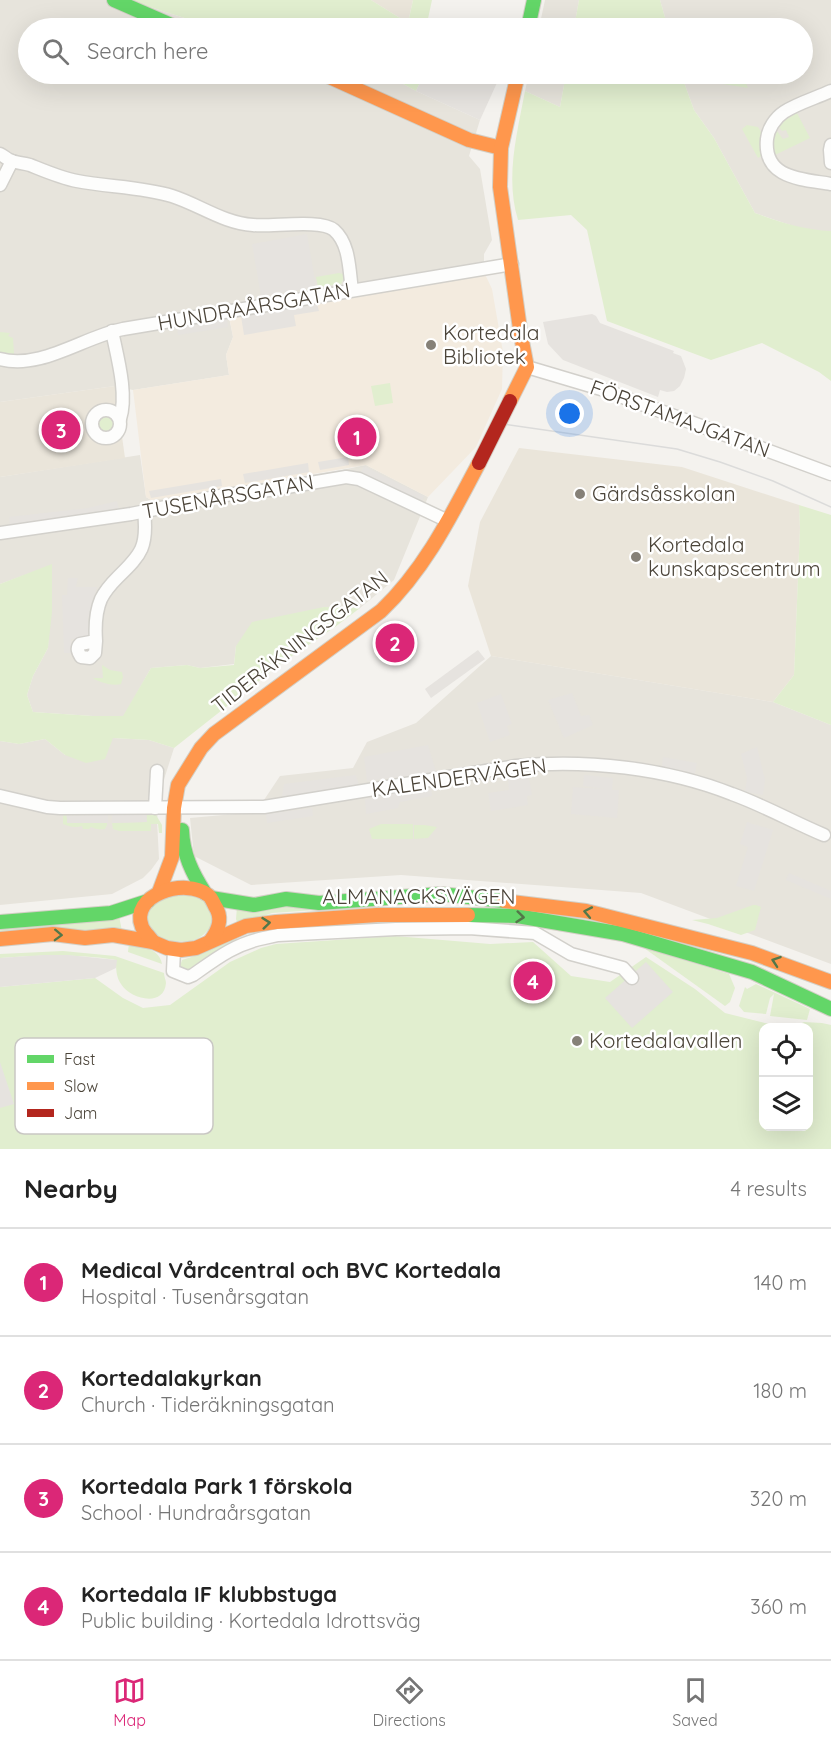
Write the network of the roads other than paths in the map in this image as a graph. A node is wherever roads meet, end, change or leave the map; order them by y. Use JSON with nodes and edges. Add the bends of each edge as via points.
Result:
{"nodes":[{"id":1,"x":114,"y":0,"type":"edge"},
{"id":2,"x":534,"y":0,"type":"edge"},
{"id":3,"x":155,"y":18,"type":"edge"},
{"id":4,"x":530,"y":18,"type":"edge"},
{"id":5,"x":345,"y":84,"type":"edge"},
{"id":6,"x":516,"y":84,"type":"edge"},
{"id":7,"x":831,"y":90,"type":"edge"},
{"id":8,"x":831,"y":145,"type":"edge"},
{"id":9,"x":501,"y":148,"type":"junction"},
{"id":10,"x":0,"y":154,"type":"edge"},
{"id":11,"x":12,"y":161,"type":"junction"},
{"id":12,"x":831,"y":163,"type":"edge"},
{"id":13,"x":0,"y":184,"type":"edge"},
{"id":14,"x":831,"y":184,"type":"edge"},
{"id":15,"x":512,"y":264,"type":"junction"},
{"id":16,"x":352,"y":290,"type":"junction"},
{"id":17,"x":112,"y":331,"type":"junction"},
{"id":18,"x":0,"y":359,"type":"edge"},
{"id":19,"x":527,"y":367,"type":"junction"},
{"id":20,"x":120,"y":419,"type":"dead end"},
{"id":21,"x":831,"y":474,"type":"edge"},
{"id":22,"x":144,"y":512,"type":"junction"},
{"id":23,"x":448,"y":520,"type":"junction"},
{"id":24,"x":0,"y":534,"type":"edge"},
{"id":25,"x":96,"y":641,"type":"dead end"},
{"id":26,"x":158,"y":771,"type":"dead end"},
{"id":27,"x":0,"y":796,"type":"edge"},
{"id":28,"x":155,"y":808,"type":"junction"},
{"id":29,"x":179,"y":808,"type":"junction"},
{"id":30,"x":824,"y":835,"type":"dead end"},
{"id":31,"x":159,"y":892,"type":"junction"},
{"id":32,"x":208,"y":895,"type":"junction"},
{"id":33,"x":148,"y":901,"type":"junction"},
{"id":34,"x":0,"y":922,"type":"edge"},
{"id":35,"x":0,"y":939,"type":"edge"},
{"id":36,"x":211,"y":940,"type":"junction"},
{"id":37,"x":153,"y":942,"type":"junction"},
{"id":38,"x":174,"y":950,"type":"junction"},
{"id":39,"x":632,"y":978,"type":"dead end"},
{"id":40,"x":831,"y":982,"type":"edge"},
{"id":41,"x":831,"y":1010,"type":"edge"}],
"edges":[{"from":1,"to":3,"type":"main road"},
{"from":2,"to":4,"type":"main road"},
{"from":5,"to":9,"type":"main road","via":[[469,140]]},
{"from":6,"to":9,"type":"main road"},
{"from":7,"to":14,"type":"street","via":[[784,112],[772,125],[767,142],[771,163],[778,170],[793,178]]},
{"from":8,"to":12,"type":"street"},
{"from":9,"to":15,"type":"main road","via":[[500,188]]},
{"from":10,"to":11,"type":"street"},
{"from":11,"to":13,"type":"street"},
{"from":11,"to":16,"type":"street","via":[[74,180],[172,196],[239,223],[332,228],[345,245]]},
{"from":15,"to":16,"type":"street","name":"HUNDRAÅRSGATAN"},
{"from":15,"to":19,"type":"main road"},
{"from":16,"to":17,"type":"street","name":"HUNDRAÅRSGATAN"},
{"from":17,"to":18,"type":"street","name":"HUNDRAÅRSGATAN","via":[[45,358],[17,362]]},
{"from":17,"to":20,"type":"street","via":[[120,370]]},
{"from":19,"to":21,"type":"street","name":"FÖRSTAMAJGATAN","via":[[611,392]]},
{"from":19,"to":23,"type":"main road","name":"TIDERÄKNINGSGATAN","bridge":true},
{"from":22,"to":23,"type":"street","name":"TUSENÅRSGATAN","via":[[346,477]]},
{"from":22,"to":24,"type":"street","name":"TUSENÅRSGATAN"},
{"from":22,"to":25,"type":"street","via":[[143,547],[100,601]]},
{"from":23,"to":29,"type":"main road","name":"TIDERÄKNINGSGATAN","via":[[416,575],[396,598],[214,734],[191,764]]},
{"from":26,"to":28,"type":"street"},
{"from":27,"to":28,"type":"street","name":"KALENDERVÄGEN","via":[[46,807]]},
{"from":28,"to":29,"type":"street","name":"KALENDERVÄGEN"},
{"from":29,"to":30,"type":"street","name":"KALENDERVÄGEN","via":[[264,807],[516,766],[572,765],[661,772],[730,793]]},
{"from":29,"to":31,"type":"main road","name":"TIDERÄKNINGSGATAN","via":[[172,857]]},
{"from":29,"to":32,"type":"main road","name":"TIDERÄKNINGSGATAN","via":[[183,848],[194,876]]},
{"from":31,"to":32,"type":"main road","name":"ALMANACKSVÄGEN","via":[[181,886]]},
{"from":31,"to":33,"type":"main road","name":"ALMANACKSVÄGEN"},
{"from":32,"to":36,"type":"main road","via":[[218,907],[220,921]]},
{"from":40,"to":32,"type":"main road","name":"ALMANACKSVÄGEN","one_way":true,"via":[[752,953],[586,911],[441,894],[319,903],[286,899],[254,905]]},
{"from":33,"to":34,"type":"main road","name":"ALMANACKSVÄGEN","via":[[100,915]]},
{"from":33,"to":37,"type":"main road","via":[[140,921],[143,932]]},
{"from":35,"to":37,"type":"main road","one_way":true,"via":[[62,934],[85,938],[113,935]]},
{"from":36,"to":38,"type":"main road","name":"ALMANACKSVÄGEN","via":[[196,948]]},
{"from":36,"to":41,"type":"main road","name":"ALMANACKSVÄGEN","one_way":true,"via":[[246,926],[306,919],[424,914],[517,916],[623,934],[752,972]]},
{"from":37,"to":38,"type":"main road"},
{"from":38,"to":39,"type":"street","via":[[173,971],[188,977],[226,951],[251,940],[278,935],[469,928],[535,933],[571,954],[623,968]]}]}
